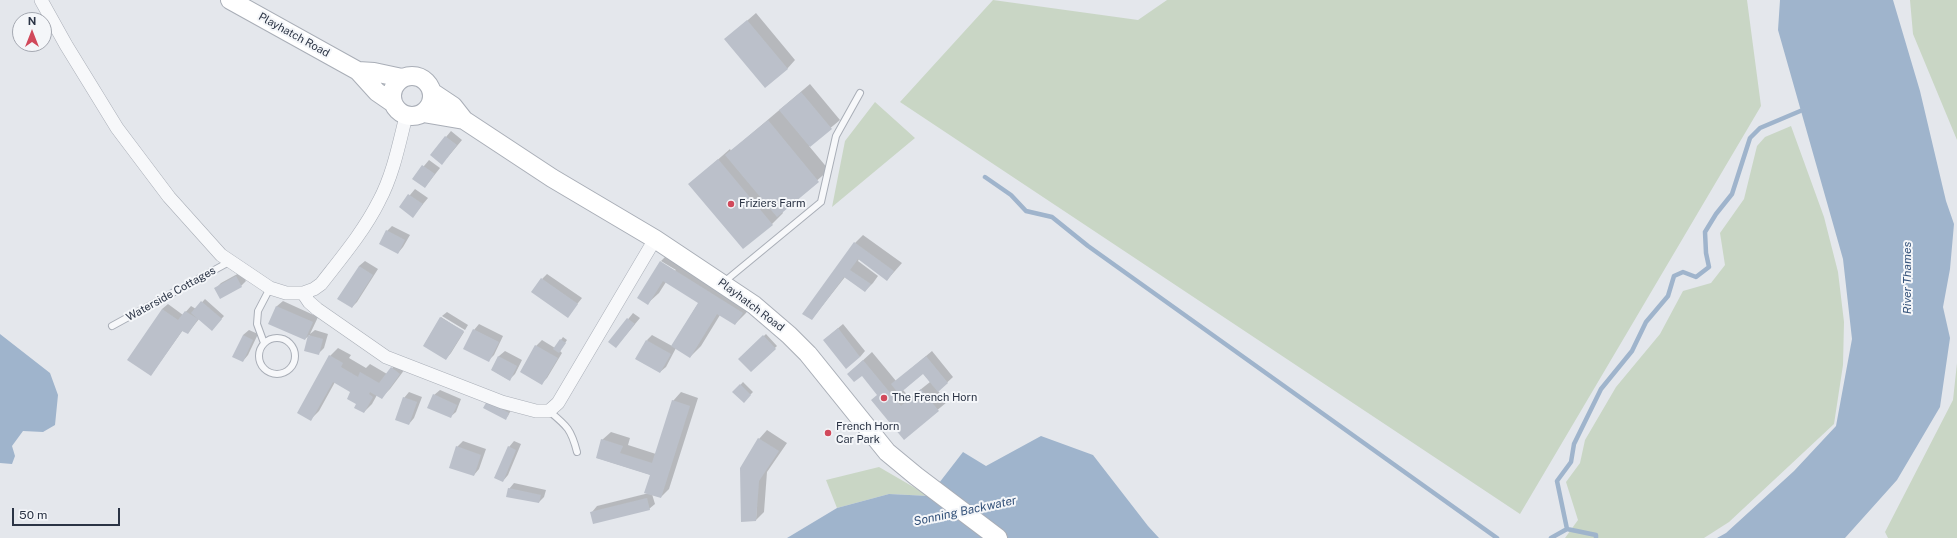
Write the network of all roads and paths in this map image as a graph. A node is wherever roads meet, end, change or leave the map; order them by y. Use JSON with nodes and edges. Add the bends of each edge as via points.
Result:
{"nodes":[{"id":1,"x":41,"y":0,"type":"edge"},
{"id":2,"x":230,"y":0,"type":"edge"},
{"id":3,"x":358,"y":71,"type":"junction"},
{"id":4,"x":402,"y":78,"type":"junction"},
{"id":5,"x":432,"y":92,"type":"junction"},
{"id":6,"x":860,"y":93,"type":"dead end"},
{"id":7,"x":392,"y":103,"type":"junction"},
{"id":8,"x":415,"y":114,"type":"junction"},
{"id":9,"x":464,"y":120,"type":"junction"},
{"id":10,"x":655,"y":239,"type":"junction"},
{"id":11,"x":229,"y":262,"type":"junction"},
{"id":12,"x":723,"y":283,"type":"junction"},
{"id":13,"x":270,"y":288,"type":"junction"},
{"id":14,"x":303,"y":293,"type":"junction"},
{"id":15,"x":112,"y":326,"type":"dead end"},
{"id":16,"x":264,"y":343,"type":"junction"},
{"id":17,"x":549,"y":411,"type":"junction"},
{"id":18,"x":577,"y":452,"type":"dead end"},
{"id":19,"x":998,"y":538,"type":"edge"}],
"edges":[{"from":1,"to":11,"type":"street","via":[[117,128],[169,197]]},
{"from":2,"to":3,"type":"main road","name":"Playhatch Road"},
{"from":3,"to":4,"type":"main road","name":"Playhatch Road"},
{"from":3,"to":7,"type":"main road","name":"Playhatch Road","via":[[377,92]]},
{"from":4,"to":5,"type":"main road","via":[[422,78]]},
{"from":4,"to":7,"type":"main road","via":[[397,81],[392,91]]},
{"from":5,"to":8,"type":"main road","via":[[431,104]]},
{"from":5,"to":9,"type":"main road","name":"Playhatch Road","via":[[453,106]]},
{"from":6,"to":12,"type":"lane","via":[[836,136],[821,202]]},
{"from":7,"to":8,"type":"main road","via":[[400,113]]},
{"from":8,"to":9,"type":"main road","name":"Playhatch Road"},
{"from":8,"to":14,"type":"street","via":[[379,201],[354,241],[321,284]]},
{"from":9,"to":10,"type":"main road","name":"Playhatch Road","via":[[552,178]]},
{"from":10,"to":12,"type":"main road","name":"Playhatch Road"},
{"from":10,"to":17,"type":"street","via":[[558,403]]},
{"from":11,"to":13,"type":"street"},
{"from":11,"to":15,"type":"lane","name":"Waterside Cottages"},
{"from":12,"to":19,"type":"main road","name":"Playhatch Road","via":[[790,335],[824,372],[887,452]]},
{"from":13,"to":14,"type":"street","via":[[286,293]]},
{"from":13,"to":16,"type":"lane","via":[[258,311],[257,324]]},
{"from":14,"to":17,"type":"street","via":[[317,309],[386,357],[502,402],[536,411]]},
{"from":16,"to":16,"type":"lane","via":[[258,359],[264,369],[274,374],[290,368],[295,357],[287,342],[276,338]]},
{"from":17,"to":18,"type":"lane","via":[[567,426]]}]}
